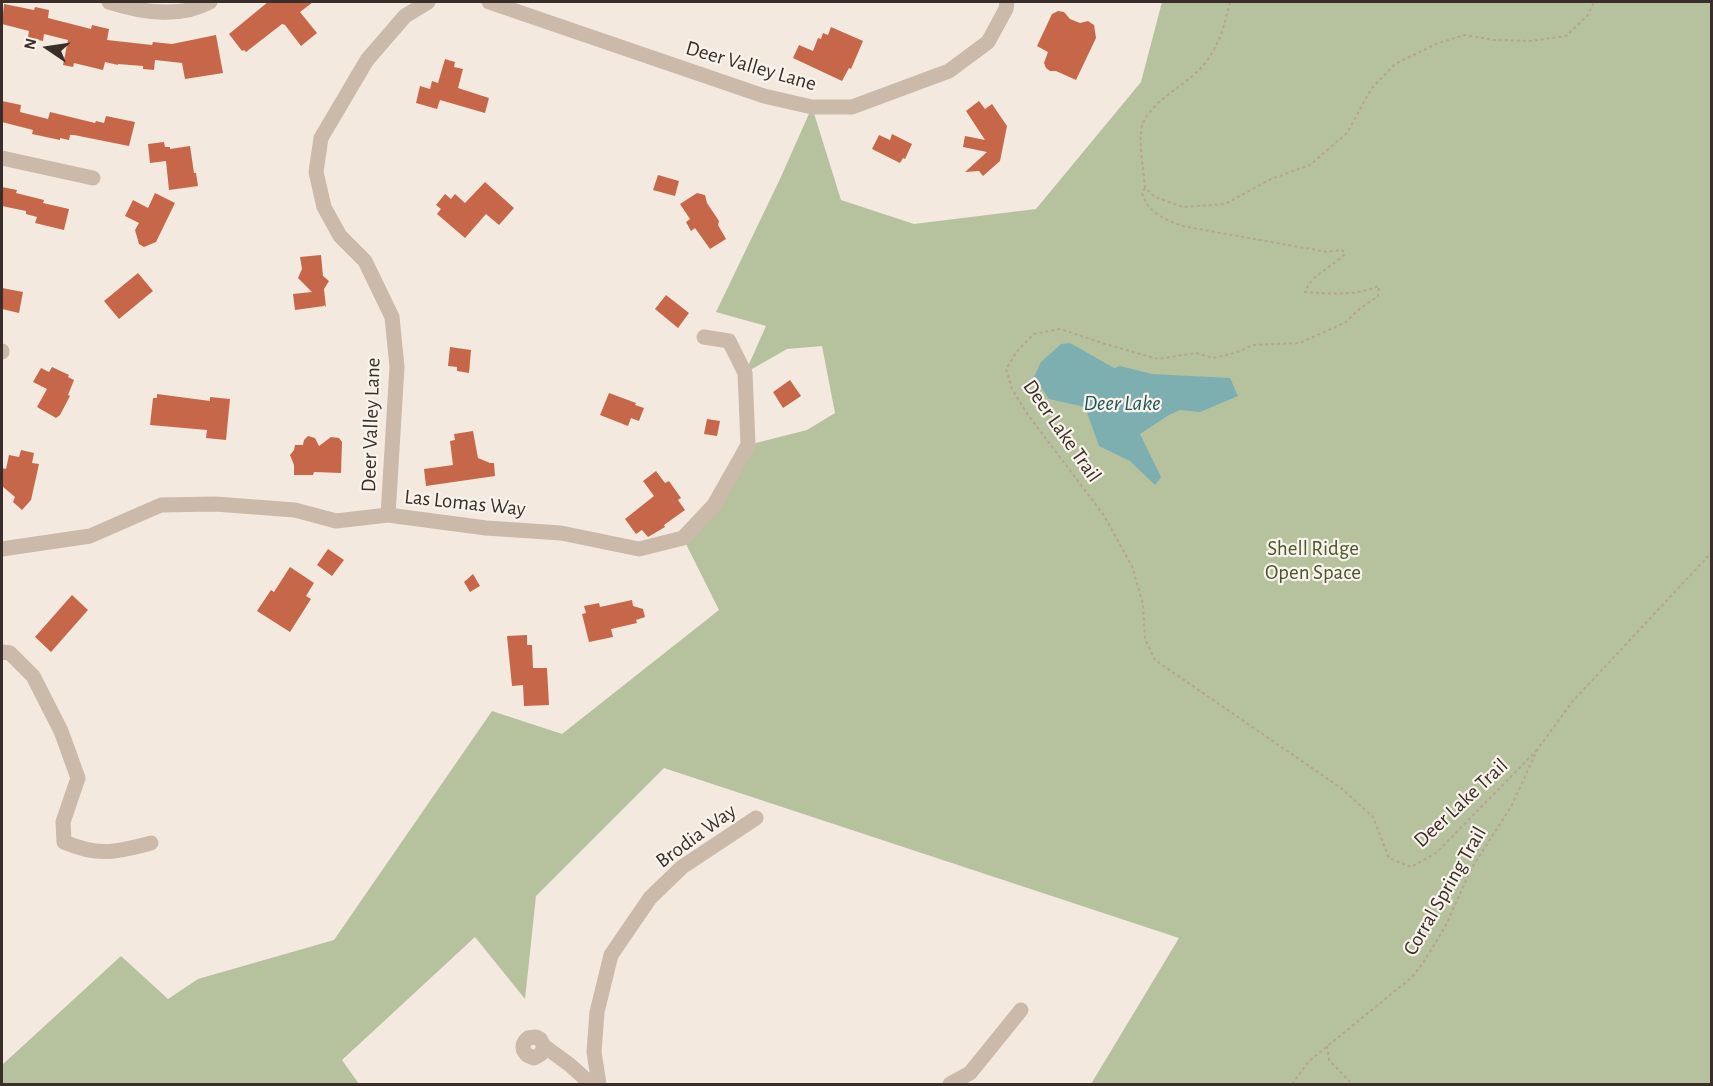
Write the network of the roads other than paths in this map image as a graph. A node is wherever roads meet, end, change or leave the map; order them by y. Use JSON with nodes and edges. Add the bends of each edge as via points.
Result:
{"nodes":[{"id":1,"x":109,"y":2,"type":"edge"},
{"id":2,"x":210,"y":2,"type":"edge"},
{"id":3,"x":428,"y":2,"type":"edge"},
{"id":4,"x":489,"y":2,"type":"edge"},
{"id":5,"x":1007,"y":2,"type":"edge"},
{"id":6,"x":2,"y":158,"type":"edge"},
{"id":7,"x":93,"y":178,"type":"dead end"},
{"id":8,"x":704,"y":337,"type":"dead end"},
{"id":9,"x":388,"y":515,"type":"junction"},
{"id":10,"x":2,"y":549,"type":"edge"},
{"id":11,"x":2,"y":652,"type":"edge"},
{"id":12,"x":756,"y":818,"type":"dead end"},
{"id":13,"x":151,"y":843,"type":"dead end"},
{"id":14,"x":1021,"y":1010,"type":"dead end"},
{"id":15,"x":544,"y":1046,"type":"dead end"},
{"id":16,"x":591,"y":1084,"type":"edge"},
{"id":17,"x":599,"y":1084,"type":"edge"},
{"id":18,"x":950,"y":1084,"type":"edge"}],
"edges":[{"from":1,"to":2,"type":"street","via":[[134,9],[175,12]]},
{"from":3,"to":9,"type":"street","name":"Deer Valley Lane","via":[[405,16],[367,60],[321,138],[316,172],[324,207],[340,236],[365,261],[392,317],[397,367]]},
{"from":4,"to":5,"type":"street","name":"Deer Valley Lane","via":[[764,96],[812,106],[852,107],[949,71],[988,42]]},
{"from":6,"to":7,"type":"street"},
{"from":8,"to":9,"type":"street","name":"Las Lomas Way","via":[[729,340],[745,373],[748,445],[714,505],[683,538],[639,549],[561,533]]},
{"from":9,"to":10,"type":"street","name":"Las Lomas Way","via":[[336,521],[295,510],[215,504],[161,505],[90,536]]},
{"from":11,"to":13,"type":"street","via":[[10,653],[33,676],[61,731],[78,778],[63,822],[64,842],[83,850],[114,852]]},
{"from":12,"to":17,"type":"street","name":"Brodia Way","via":[[682,867],[650,898],[611,955],[597,1012],[594,1052]]},
{"from":14,"to":18,"type":"street","via":[[970,1073]]},
{"from":15,"to":16,"type":"street"}]}
